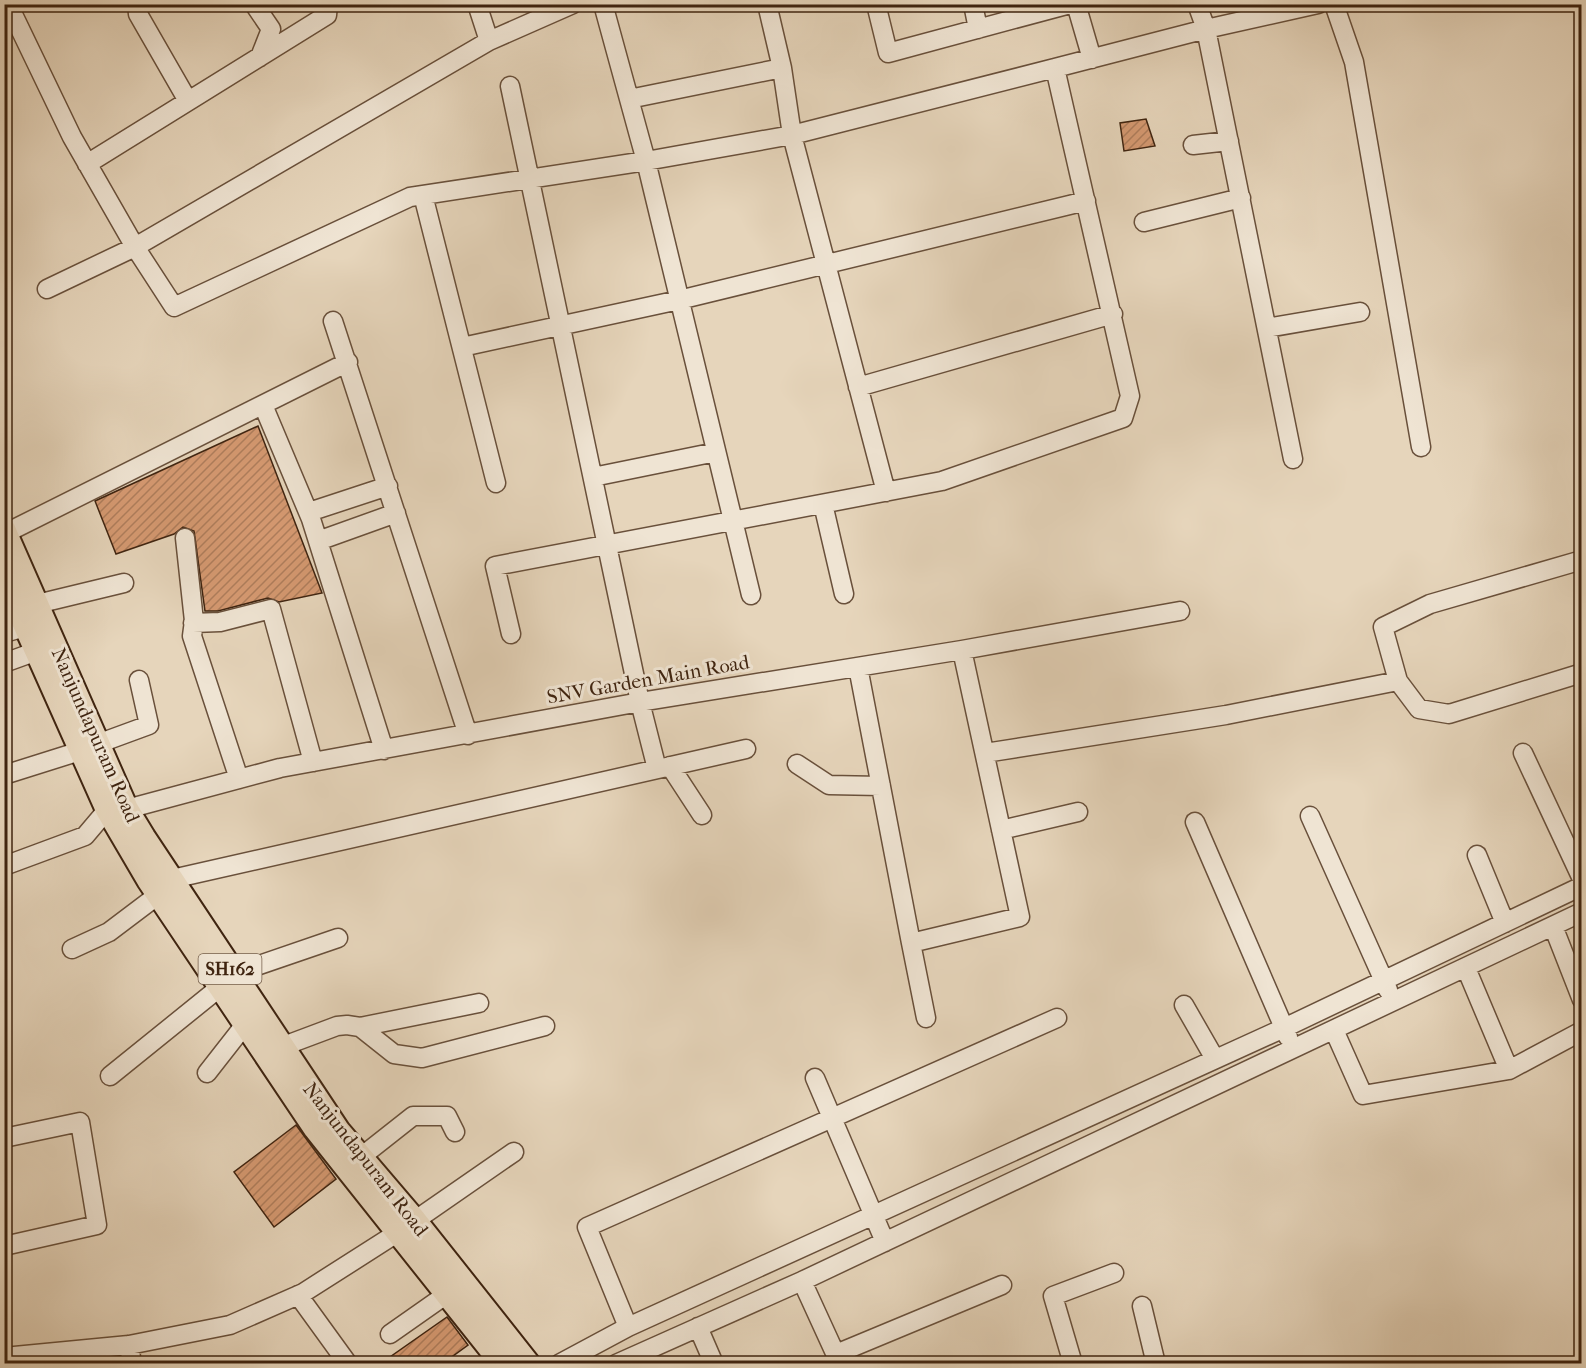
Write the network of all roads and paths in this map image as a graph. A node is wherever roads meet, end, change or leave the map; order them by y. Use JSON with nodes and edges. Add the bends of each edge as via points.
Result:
{"nodes":[{"id":1,"x":8,"y":4,"type":"edge"},
{"id":2,"x":137,"y":4,"type":"edge"},
{"id":3,"x":254,"y":4,"type":"edge"},
{"id":4,"x":328,"y":4,"type":"edge"},
{"id":5,"x":477,"y":4,"type":"edge"},
{"id":6,"x":573,"y":4,"type":"edge"},
{"id":7,"x":603,"y":4,"type":"edge"},
{"id":8,"x":767,"y":4,"type":"edge"},
{"id":9,"x":876,"y":4,"type":"edge"},
{"id":10,"x":972,"y":4,"type":"edge"},
{"id":11,"x":1070,"y":4,"type":"edge"},
{"id":12,"x":1076,"y":4,"type":"edge"},
{"id":13,"x":1197,"y":4,"type":"edge"},
{"id":14,"x":1318,"y":4,"type":"edge"},
{"id":15,"x":1334,"y":4,"type":"edge"},
{"id":16,"x":978,"y":29,"type":"junction"},
{"id":17,"x":1206,"y":29,"type":"junction"},
{"id":18,"x":489,"y":41,"type":"junction"},
{"id":19,"x":260,"y":57,"type":"junction"},
{"id":20,"x":1092,"y":59,"type":"junction"},
{"id":21,"x":782,"y":68,"type":"junction"},
{"id":22,"x":1055,"y":68,"type":"junction"},
{"id":23,"x":510,"y":86,"type":"dead end"},
{"id":24,"x":629,"y":99,"type":"junction"},
{"id":25,"x":188,"y":101,"type":"junction"},
{"id":26,"x":792,"y":135,"type":"junction"},
{"id":27,"x":1229,"y":141,"type":"junction"},
{"id":28,"x":1192,"y":145,"type":"dead end"},
{"id":29,"x":646,"y":161,"type":"junction"},
{"id":30,"x":87,"y":164,"type":"junction"},
{"id":31,"x":530,"y":179,"type":"junction"},
{"id":32,"x":423,"y":195,"type":"junction"},
{"id":33,"x":1241,"y":198,"type":"junction"},
{"id":34,"x":1086,"y":201,"type":"junction"},
{"id":35,"x":1144,"y":222,"type":"dead end"},
{"id":36,"x":135,"y":247,"type":"junction"},
{"id":37,"x":826,"y":266,"type":"junction"},
{"id":38,"x":46,"y":289,"type":"dead end"},
{"id":39,"x":680,"y":299,"type":"junction"},
{"id":40,"x":1359,"y":312,"type":"dead end"},
{"id":41,"x":1113,"y":314,"type":"junction"},
{"id":42,"x":333,"y":321,"type":"dead end"},
{"id":43,"x":561,"y":325,"type":"junction"},
{"id":44,"x":1267,"y":328,"type":"junction"},
{"id":45,"x":462,"y":347,"type":"junction"},
{"id":46,"x":348,"y":362,"type":"junction"},
{"id":47,"x":858,"y":387,"type":"junction"},
{"id":48,"x":263,"y":405,"type":"junction"},
{"id":49,"x":1421,"y":447,"type":"dead end"},
{"id":50,"x":716,"y":452,"type":"junction"},
{"id":51,"x":1293,"y":459,"type":"dead end"},
{"id":52,"x":593,"y":477,"type":"junction"},
{"id":53,"x":496,"y":483,"type":"dead end"},
{"id":54,"x":388,"y":486,"type":"junction"},
{"id":55,"x":885,"y":492,"type":"junction"},
{"id":56,"x":824,"y":504,"type":"junction"},
{"id":57,"x":309,"y":512,"type":"junction"},
{"id":58,"x":396,"y":513,"type":"junction"},
{"id":59,"x":733,"y":522,"type":"junction"},
{"id":60,"x":5,"y":531,"type":"edge"},
{"id":61,"x":185,"y":538,"type":"dead end"},
{"id":62,"x":318,"y":541,"type":"junction"},
{"id":63,"x":608,"y":545,"type":"junction"},
{"id":64,"x":1581,"y":560,"type":"edge"},
{"id":65,"x":4,"y":579,"type":"edge"},
{"id":66,"x":124,"y":583,"type":"dead end"},
{"id":67,"x":844,"y":594,"type":"dead end"},
{"id":68,"x":751,"y":595,"type":"dead end"},
{"id":69,"x":38,"y":604,"type":"junction"},
{"id":70,"x":1180,"y":611,"type":"dead end"},
{"id":71,"x":193,"y":623,"type":"junction"},
{"id":72,"x":15,"y":630,"type":"edge"},
{"id":73,"x":511,"y":634,"type":"dead end"},
{"id":74,"x":45,"y":648,"type":"junction"},
{"id":75,"x":962,"y":650,"type":"junction"},
{"id":76,"x":4,"y":663,"type":"edge"},
{"id":77,"x":858,"y":667,"type":"junction"},
{"id":78,"x":1581,"y":673,"type":"edge"},
{"id":79,"x":139,"y":680,"type":"dead end"},
{"id":80,"x":1398,"y":681,"type":"junction"},
{"id":81,"x":640,"y":702,"type":"junction"},
{"id":82,"x":468,"y":735,"type":"junction"},
{"id":83,"x":90,"y":747,"type":"junction"},
{"id":84,"x":746,"y":749,"type":"dead end"},
{"id":85,"x":384,"y":750,"type":"junction"},
{"id":86,"x":985,"y":753,"type":"junction"},
{"id":87,"x":1523,"y":753,"type":"dead end"},
{"id":88,"x":313,"y":762,"type":"junction"},
{"id":89,"x":797,"y":764,"type":"dead end"},
{"id":90,"x":663,"y":768,"type":"junction"},
{"id":91,"x":4,"y":775,"type":"edge"},
{"id":92,"x":239,"y":779,"type":"junction"},
{"id":93,"x":881,"y":786,"type":"junction"},
{"id":94,"x":117,"y":809,"type":"junction"},
{"id":95,"x":1078,"y":812,"type":"dead end"},
{"id":96,"x":702,"y":815,"type":"dead end"},
{"id":97,"x":1310,"y":816,"type":"dead end"},
{"id":98,"x":1195,"y":822,"type":"dead end"},
{"id":99,"x":1001,"y":830,"type":"junction"},
{"id":100,"x":1477,"y":855,"type":"dead end"},
{"id":101,"x":4,"y":866,"type":"edge"},
{"id":102,"x":1581,"y":879,"type":"edge"},
{"id":103,"x":1581,"y":886,"type":"edge"},
{"id":104,"x":165,"y":887,"type":"junction"},
{"id":105,"x":1581,"y":912,"type":"edge"},
{"id":106,"x":1505,"y":923,"type":"junction"},
{"id":107,"x":1553,"y":926,"type":"junction"},
{"id":108,"x":338,"y":938,"type":"dead end"},
{"id":109,"x":911,"y":943,"type":"junction"},
{"id":110,"x":72,"y":949,"type":"dead end"},
{"id":111,"x":1466,"y":968,"type":"junction"},
{"id":112,"x":226,"y":981,"type":"junction"},
{"id":113,"x":1384,"y":981,"type":"junction"},
{"id":114,"x":1581,"y":1000,"type":"edge"},
{"id":115,"x":479,"y":1003,"type":"dead end"},
{"id":116,"x":1393,"y":1003,"type":"junction"},
{"id":117,"x":1184,"y":1005,"type":"dead end"},
{"id":118,"x":926,"y":1018,"type":"dead end"},
{"id":119,"x":1057,"y":1018,"type":"dead end"},
{"id":120,"x":545,"y":1026,"type":"dead end"},
{"id":121,"x":243,"y":1027,"type":"junction"},
{"id":122,"x":360,"y":1027,"type":"junction"},
{"id":123,"x":1284,"y":1028,"type":"junction"},
{"id":124,"x":1334,"y":1030,"type":"junction"},
{"id":125,"x":1581,"y":1031,"type":"edge"},
{"id":126,"x":281,"y":1047,"type":"junction"},
{"id":127,"x":1294,"y":1050,"type":"junction"},
{"id":128,"x":1215,"y":1059,"type":"junction"},
{"id":129,"x":1509,"y":1070,"type":"junction"},
{"id":130,"x":207,"y":1073,"type":"dead end"},
{"id":131,"x":110,"y":1076,"type":"dead end"},
{"id":132,"x":815,"y":1078,"type":"dead end"},
{"id":133,"x":834,"y":1117,"type":"junction"},
{"id":134,"x":455,"y":1132,"type":"dead end"},
{"id":135,"x":4,"y":1138,"type":"edge"},
{"id":136,"x":514,"y":1152,"type":"dead end"},
{"id":137,"x":361,"y":1157,"type":"junction"},
{"id":138,"x":874,"y":1216,"type":"junction"},
{"id":139,"x":406,"y":1227,"type":"junction"},
{"id":140,"x":885,"y":1242,"type":"junction"},
{"id":141,"x":4,"y":1246,"type":"edge"},
{"id":142,"x":1114,"y":1274,"type":"dead end"},
{"id":143,"x":802,"y":1281,"type":"junction"},
{"id":144,"x":1002,"y":1286,"type":"dead end"},
{"id":145,"x":447,"y":1294,"type":"junction"},
{"id":146,"x":297,"y":1295,"type":"junction"},
{"id":147,"x":1142,"y":1306,"type":"dead end"},
{"id":148,"x":628,"y":1327,"type":"junction"},
{"id":149,"x":698,"y":1327,"type":"junction"},
{"id":150,"x":390,"y":1334,"type":"dead end"},
{"id":151,"x":129,"y":1345,"type":"junction"},
{"id":152,"x":4,"y":1357,"type":"edge"},
{"id":153,"x":838,"y":1359,"type":"edge"},
{"id":154,"x":132,"y":1364,"type":"edge"},
{"id":155,"x":348,"y":1364,"type":"edge"},
{"id":156,"x":502,"y":1364,"type":"edge"},
{"id":157,"x":529,"y":1364,"type":"edge"},
{"id":158,"x":559,"y":1364,"type":"edge"},
{"id":159,"x":616,"y":1364,"type":"edge"},
{"id":160,"x":714,"y":1364,"type":"edge"},
{"id":161,"x":1073,"y":1364,"type":"edge"},
{"id":162,"x":1156,"y":1364,"type":"edge"}],
"edges":[{"from":1,"to":30,"type":"street"},
{"from":2,"to":25,"type":"street","via":[[138,14]]},
{"from":3,"to":19,"type":"street","via":[[271,29]]},
{"from":4,"to":19,"type":"street","via":[[327,15]]},
{"from":5,"to":18,"type":"street"},
{"from":6,"to":18,"type":"street"},
{"from":7,"to":24,"type":"street"},
{"from":8,"to":21,"type":"street"},
{"from":9,"to":16,"type":"street","via":[[888,53]]},
{"from":10,"to":16,"type":"street"},
{"from":11,"to":16,"type":"street"},
{"from":12,"to":20,"type":"street"},
{"from":13,"to":17,"type":"street"},
{"from":14,"to":17,"type":"street"},
{"from":15,"to":49,"type":"street","via":[[1354,62]]},
{"from":17,"to":20,"type":"street"},
{"from":17,"to":27,"type":"street"},
{"from":18,"to":36,"type":"street"},
{"from":19,"to":25,"type":"street"},
{"from":20,"to":22,"type":"street"},
{"from":21,"to":24,"type":"street"},
{"from":21,"to":26,"type":"street"},
{"from":22,"to":26,"type":"street"},
{"from":22,"to":34,"type":"street"},
{"from":23,"to":31,"type":"street"},
{"from":24,"to":29,"type":"street"},
{"from":25,"to":30,"type":"street"},
{"from":26,"to":29,"type":"street"},
{"from":26,"to":37,"type":"street"},
{"from":27,"to":28,"type":"street"},
{"from":27,"to":33,"type":"street"},
{"from":29,"to":31,"type":"street"},
{"from":29,"to":39,"type":"street"},
{"from":30,"to":36,"type":"street"},
{"from":31,"to":32,"type":"street"},
{"from":31,"to":43,"type":"street"},
{"from":32,"to":36,"type":"street","via":[[410,197],[174,307]]},
{"from":32,"to":45,"type":"street"},
{"from":33,"to":35,"type":"street"},
{"from":33,"to":44,"type":"street"},
{"from":34,"to":37,"type":"street"},
{"from":34,"to":41,"type":"street"},
{"from":36,"to":38,"type":"street"},
{"from":37,"to":39,"type":"street"},
{"from":37,"to":47,"type":"street"},
{"from":39,"to":43,"type":"street"},
{"from":39,"to":50,"type":"street"},
{"from":40,"to":44,"type":"street"},
{"from":41,"to":47,"type":"street"},
{"from":41,"to":55,"type":"street","via":[[1130,396],[1123,418],[942,481]]},
{"from":42,"to":46,"type":"street"},
{"from":43,"to":45,"type":"street"},
{"from":43,"to":52,"type":"street"},
{"from":44,"to":51,"type":"street"},
{"from":45,"to":53,"type":"street"},
{"from":46,"to":48,"type":"street"},
{"from":46,"to":54,"type":"street"},
{"from":47,"to":55,"type":"street"},
{"from":48,"to":57,"type":"street"},
{"from":48,"to":60,"type":"street"},
{"from":50,"to":52,"type":"street"},
{"from":50,"to":59,"type":"street"},
{"from":52,"to":63,"type":"street"},
{"from":54,"to":57,"type":"street"},
{"from":54,"to":58,"type":"street"},
{"from":55,"to":56,"type":"street"},
{"from":56,"to":59,"type":"street"},
{"from":56,"to":67,"type":"street"},
{"from":57,"to":62,"type":"street"},
{"from":58,"to":62,"type":"street"},
{"from":58,"to":82,"type":"street"},
{"from":59,"to":63,"type":"street"},
{"from":59,"to":68,"type":"street"},
{"from":60,"to":69,"type":"main road","name":"Nanjundapuram Road","number":"SH162"},
{"from":61,"to":71,"type":"street"},
{"from":62,"to":85,"type":"street"},
{"from":63,"to":73,"type":"street","via":[[495,566]]},
{"from":63,"to":81,"type":"street"},
{"from":64,"to":80,"type":"street","via":[[1430,604],[1383,627]]},
{"from":65,"to":72,"type":"main road","name":"Nanjundapuram Road","number":"SH162"},
{"from":66,"to":69,"type":"street"},
{"from":69,"to":74,"type":"main road","name":"Nanjundapuram Road","number":"SH162"},
{"from":70,"to":75,"type":"street","name":"SNV Garden Main Road"},
{"from":71,"to":88,"type":"street","via":[[220,622],[271,609]]},
{"from":71,"to":92,"type":"street","via":[[192,636]]},
{"from":72,"to":74,"type":"main road","name":"Nanjundapuram Road","number":"SH162"},
{"from":74,"to":76,"type":"street"},
{"from":74,"to":83,"type":"main road","name":"Nanjundapuram Road","number":"SH162"},
{"from":75,"to":77,"type":"street","name":"SNV Garden Main Road"},
{"from":75,"to":86,"type":"street"},
{"from":77,"to":81,"type":"street","name":"SNV Garden Main Road"},
{"from":77,"to":93,"type":"street"},
{"from":78,"to":80,"type":"street","via":[[1449,714],[1419,710]]},
{"from":79,"to":83,"type":"street","via":[[149,725]]},
{"from":80,"to":86,"type":"street","via":[[1226,715]]},
{"from":81,"to":82,"type":"street","name":"SNV Garden Main Road"},
{"from":81,"to":90,"type":"street"},
{"from":82,"to":85,"type":"street","name":"SNV Garden Main Road"},
{"from":83,"to":91,"type":"street"},
{"from":83,"to":94,"type":"main road","name":"Nanjundapuram Road","number":"SH162"},
{"from":84,"to":90,"type":"street"},
{"from":85,"to":88,"type":"street","name":"SNV Garden Main Road"},
{"from":86,"to":99,"type":"street"},
{"from":87,"to":102,"type":"street"},
{"from":88,"to":92,"type":"street","name":"SNV Garden Main Road"},
{"from":89,"to":93,"type":"street","via":[[829,785]]},
{"from":90,"to":96,"type":"street"},
{"from":90,"to":104,"type":"street"},
{"from":92,"to":94,"type":"street","name":"SNV Garden Main Road"},
{"from":93,"to":109,"type":"street"},
{"from":94,"to":101,"type":"street","via":[[85,836]]},
{"from":94,"to":104,"type":"main road","name":"Nanjundapuram Road","number":"SH162"},
{"from":95,"to":99,"type":"street"},
{"from":97,"to":113,"type":"street"},
{"from":98,"to":123,"type":"street"},
{"from":99,"to":109,"type":"street","via":[[1020,917]]},
{"from":100,"to":106,"type":"street"},
{"from":103,"to":106,"type":"street"},
{"from":104,"to":110,"type":"street","via":[[109,932]]},
{"from":104,"to":112,"type":"main road","name":"Nanjundapuram Road","number":"SH162"},
{"from":105,"to":107,"type":"street"},
{"from":106,"to":113,"type":"street"},
{"from":107,"to":111,"type":"street"},
{"from":107,"to":114,"type":"street"},
{"from":108,"to":112,"type":"street"},
{"from":109,"to":118,"type":"street"},
{"from":111,"to":116,"type":"street"},
{"from":111,"to":129,"type":"street"},
{"from":112,"to":121,"type":"main road","name":"Nanjundapuram Road","number":"SH162"},
{"from":112,"to":126,"type":"main road","name":"Nanjundapuram Road","number":"SH162"},
{"from":112,"to":131,"type":"street"},
{"from":113,"to":116,"type":"street"},
{"from":113,"to":123,"type":"street"},
{"from":115,"to":122,"type":"street"},
{"from":116,"to":124,"type":"street"},
{"from":117,"to":128,"type":"street"},
{"from":119,"to":133,"type":"street"},
{"from":120,"to":122,"type":"street","via":[[422,1058],[394,1054]]},
{"from":121,"to":130,"type":"street"},
{"from":121,"to":139,"type":"main road","name":"Nanjundapuram Road","number":"SH162","via":[[315,1129]]},
{"from":122,"to":126,"type":"street","via":[[337,1026]]},
{"from":123,"to":127,"type":"street"},
{"from":123,"to":128,"type":"street"},
{"from":124,"to":127,"type":"street"},
{"from":124,"to":129,"type":"street","via":[[1363,1095]]},
{"from":125,"to":129,"type":"street"},
{"from":126,"to":137,"type":"main road","name":"Nanjundapuram Road","number":"SH162"},
{"from":127,"to":140,"type":"street"},
{"from":128,"to":138,"type":"street"},
{"from":132,"to":133,"type":"street"},
{"from":133,"to":138,"type":"street"},
{"from":133,"to":148,"type":"street","via":[[587,1227]]},
{"from":134,"to":137,"type":"street","via":[[447,1116],[412,1116]]},
{"from":135,"to":141,"type":"street","via":[[80,1122],[98,1225]]},
{"from":136,"to":139,"type":"street"},
{"from":137,"to":139,"type":"main road","name":"Nanjundapuram Road","number":"SH162"},
{"from":138,"to":140,"type":"street"},
{"from":138,"to":148,"type":"street"},
{"from":139,"to":145,"type":"main road","name":"Nanjundapuram Road","number":"SH162"},
{"from":139,"to":146,"type":"street"},
{"from":139,"to":157,"type":"main road","name":"Nanjundapuram Road","number":"SH162"},
{"from":140,"to":143,"type":"street"},
{"from":142,"to":161,"type":"street","via":[[1053,1296]]},
{"from":143,"to":149,"type":"street"},
{"from":143,"to":153,"type":"street"},
{"from":144,"to":153,"type":"street"},
{"from":145,"to":150,"type":"street"},
{"from":145,"to":156,"type":"main road","name":"Nanjundapuram Road","number":"SH162"},
{"from":146,"to":151,"type":"street","via":[[230,1325]]},
{"from":146,"to":155,"type":"street"},
{"from":147,"to":162,"type":"street"},
{"from":148,"to":158,"type":"street"},
{"from":149,"to":159,"type":"street"},
{"from":149,"to":160,"type":"street"},
{"from":151,"to":152,"type":"street"},
{"from":151,"to":154,"type":"street"}]}
